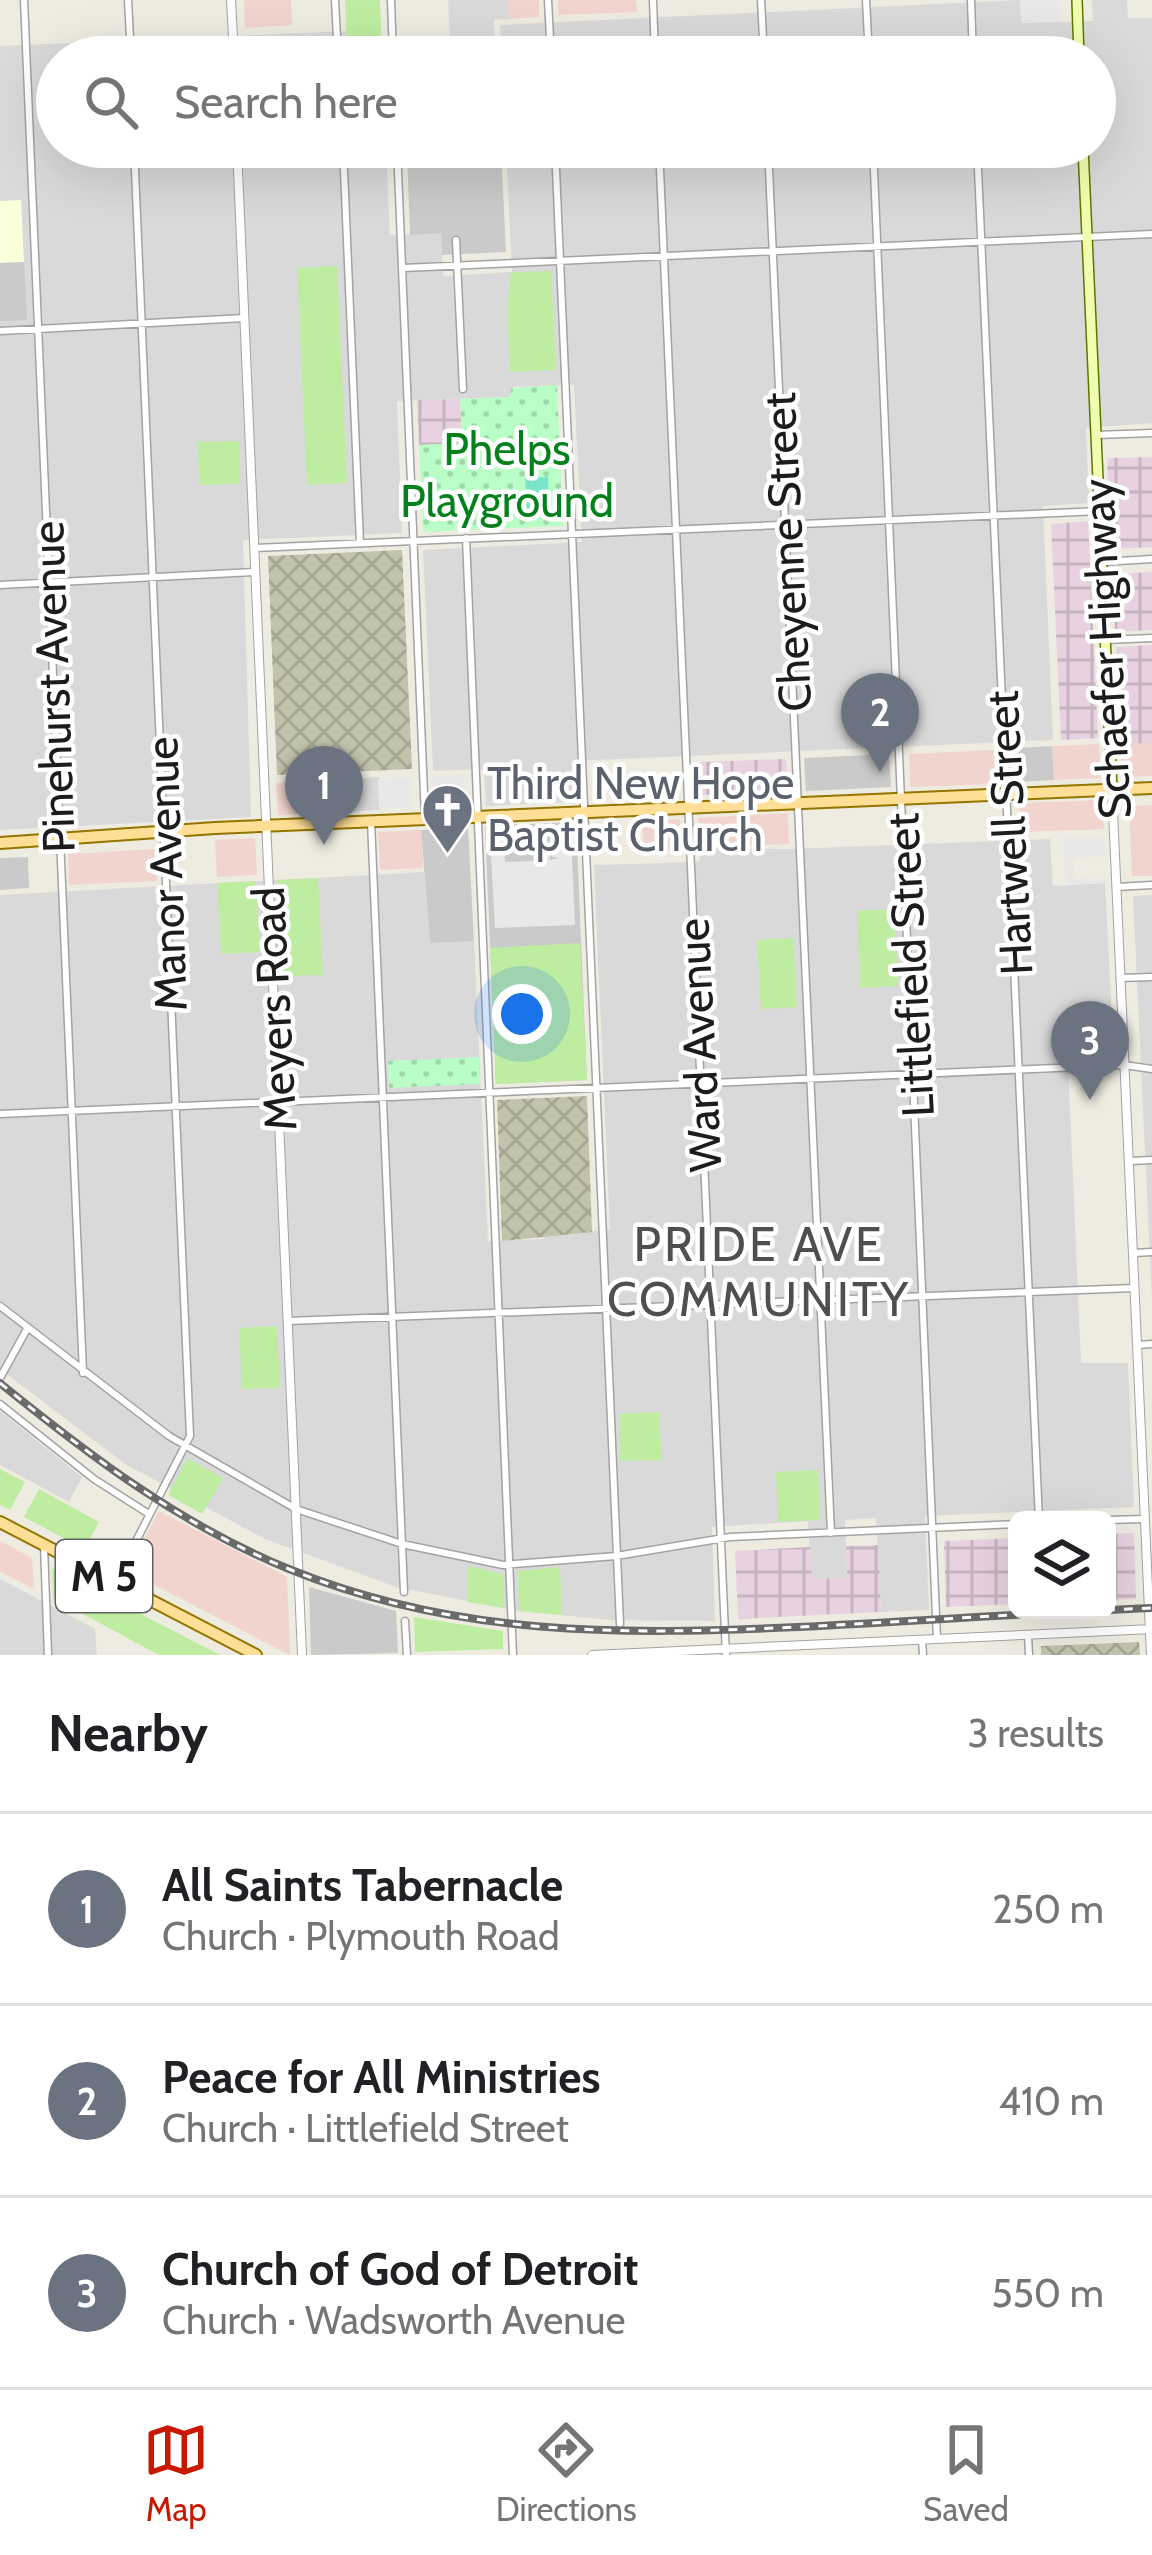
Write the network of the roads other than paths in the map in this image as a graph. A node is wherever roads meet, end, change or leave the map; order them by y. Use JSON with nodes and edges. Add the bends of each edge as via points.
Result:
{"nodes":[{"id":1,"x":24,"y":0,"type":"edge"},
{"id":2,"x":128,"y":0,"type":"edge"},
{"id":3,"x":231,"y":0,"type":"edge"},
{"id":4,"x":335,"y":0,"type":"edge"},
{"id":5,"x":391,"y":0,"type":"edge"},
{"id":6,"x":548,"y":0,"type":"edge"},
{"id":7,"x":652,"y":0,"type":"edge"},
{"id":8,"x":761,"y":0,"type":"edge"},
{"id":9,"x":866,"y":0,"type":"edge"},
{"id":10,"x":971,"y":0,"type":"edge"},
{"id":11,"x":1077,"y":0,"type":"edge"},
{"id":12,"x":129,"y":36,"type":"edge"},
{"id":13,"x":233,"y":36,"type":"edge"},
{"id":14,"x":337,"y":36,"type":"edge"},
{"id":15,"x":392,"y":36,"type":"edge"},
{"id":16,"x":550,"y":36,"type":"edge"},
{"id":17,"x":654,"y":36,"type":"edge"},
{"id":18,"x":763,"y":36,"type":"edge"},
{"id":19,"x":868,"y":36,"type":"edge"},
{"id":20,"x":972,"y":36,"type":"edge"},
{"id":21,"x":1078,"y":36,"type":"edge"},
{"id":22,"x":135,"y":168,"type":"edge"},
{"id":23,"x":238,"y":168,"type":"edge"},
{"id":24,"x":344,"y":168,"type":"edge"},
{"id":25,"x":398,"y":168,"type":"edge"},
{"id":26,"x":556,"y":168,"type":"edge"},
{"id":27,"x":660,"y":168,"type":"edge"},
{"id":28,"x":769,"y":168,"type":"edge"},
{"id":29,"x":874,"y":168,"type":"edge"},
{"id":30,"x":978,"y":168,"type":"edge"},
{"id":31,"x":1084,"y":168,"type":"edge"},
{"id":32,"x":1152,"y":235,"type":"edge"},
{"id":33,"x":1088,"y":237,"type":"junction"},
{"id":34,"x":455,"y":241,"type":"dead end"},
{"id":35,"x":981,"y":242,"type":"junction"},
{"id":36,"x":878,"y":246,"type":"junction"},
{"id":37,"x":773,"y":252,"type":"junction"},
{"id":38,"x":664,"y":255,"type":"junction"},
{"id":39,"x":559,"y":260,"type":"junction"},
{"id":40,"x":457,"y":265,"type":"junction"},
{"id":41,"x":403,"y":268,"type":"junction"},
{"id":42,"x":244,"y":318,"type":"junction"},
{"id":43,"x":141,"y":324,"type":"junction"},
{"id":44,"x":38,"y":329,"type":"junction"},
{"id":45,"x":0,"y":331,"type":"edge"},
{"id":46,"x":463,"y":389,"type":"dead end"},
{"id":47,"x":1152,"y":433,"type":"edge"},
{"id":48,"x":1096,"y":435,"type":"junction"},
{"id":49,"x":1100,"y":511,"type":"junction"},
{"id":50,"x":994,"y":515,"type":"junction"},
{"id":51,"x":890,"y":520,"type":"junction"},
{"id":52,"x":786,"y":524,"type":"junction"},
{"id":53,"x":676,"y":529,"type":"junction"},
{"id":54,"x":573,"y":533,"type":"junction"},
{"id":55,"x":466,"y":538,"type":"junction"},
{"id":56,"x":412,"y":540,"type":"junction"},
{"id":57,"x":361,"y":543,"type":"junction"},
{"id":58,"x":255,"y":548,"type":"junction"},
{"id":59,"x":1152,"y":559,"type":"edge"},
{"id":60,"x":1102,"y":562,"type":"junction"},
{"id":61,"x":256,"y":572,"type":"junction"},
{"id":62,"x":153,"y":577,"type":"junction"},
{"id":63,"x":49,"y":583,"type":"junction"},
{"id":64,"x":0,"y":585,"type":"edge"},
{"id":65,"x":1152,"y":638,"type":"edge"},
{"id":66,"x":1106,"y":640,"type":"junction"},
{"id":67,"x":1152,"y":788,"type":"edge"},
{"id":68,"x":1112,"y":789,"type":"junction"},
{"id":69,"x":1007,"y":793,"type":"junction"},
{"id":70,"x":903,"y":797,"type":"junction"},
{"id":71,"x":798,"y":802,"type":"junction"},
{"id":72,"x":689,"y":806,"type":"junction"},
{"id":73,"x":585,"y":811,"type":"junction"},
{"id":74,"x":478,"y":816,"type":"junction"},
{"id":75,"x":425,"y":818,"type":"junction"},
{"id":76,"x":371,"y":821,"type":"junction"},
{"id":77,"x":266,"y":826,"type":"junction"},
{"id":78,"x":164,"y":833,"type":"junction"},
{"id":79,"x":60,"y":840,"type":"junction"},
{"id":80,"x":0,"y":843,"type":"edge"},
{"id":81,"x":1152,"y":885,"type":"edge"},
{"id":82,"x":1116,"y":886,"type":"junction"},
{"id":83,"x":1152,"y":977,"type":"edge"},
{"id":84,"x":1120,"y":978,"type":"junction"},
{"id":85,"x":1124,"y":1065,"type":"junction"},
{"id":86,"x":1152,"y":1069,"type":"edge"},
{"id":87,"x":1019,"y":1070,"type":"junction"},
{"id":88,"x":915,"y":1075,"type":"junction"},
{"id":89,"x":811,"y":1079,"type":"junction"},
{"id":90,"x":701,"y":1084,"type":"junction"},
{"id":91,"x":597,"y":1088,"type":"junction"},
{"id":92,"x":490,"y":1092,"type":"junction"},
{"id":93,"x":383,"y":1095,"type":"junction"},
{"id":94,"x":278,"y":1100,"type":"junction"},
{"id":95,"x":176,"y":1105,"type":"junction"},
{"id":96,"x":71,"y":1110,"type":"junction"},
{"id":97,"x":0,"y":1114,"type":"edge"},
{"id":98,"x":1152,"y":1160,"type":"edge"},
{"id":99,"x":1129,"y":1161,"type":"junction"},
{"id":100,"x":1152,"y":1252,"type":"edge"},
{"id":101,"x":1133,"y":1253,"type":"junction"},
{"id":102,"x":1134,"y":1288,"type":"junction"},
{"id":103,"x":1029,"y":1292,"type":"junction"},
{"id":104,"x":925,"y":1297,"type":"junction"},
{"id":105,"x":820,"y":1302,"type":"junction"},
{"id":106,"x":0,"y":1306,"type":"edge"},
{"id":107,"x":711,"y":1307,"type":"junction"},
{"id":108,"x":607,"y":1310,"type":"junction"},
{"id":109,"x":500,"y":1314,"type":"junction"},
{"id":110,"x":393,"y":1318,"type":"junction"},
{"id":111,"x":288,"y":1321,"type":"junction"},
{"id":112,"x":27,"y":1329,"type":"junction"},
{"id":113,"x":1152,"y":1344,"type":"edge"},
{"id":114,"x":1137,"y":1345,"type":"junction"},
{"id":115,"x":83,"y":1373,"type":"junction"},
{"id":116,"x":1,"y":1378,"type":"edge"},
{"id":117,"x":1139,"y":1398,"type":"junction"},
{"id":118,"x":1152,"y":1398,"type":"edge"},
{"id":119,"x":0,"y":1404,"type":"edge"},
{"id":120,"x":187,"y":1446,"type":"junction"},
{"id":121,"x":296,"y":1510,"type":"junction"},
{"id":122,"x":1039,"y":1511,"type":"edge"},
{"id":123,"x":149,"y":1514,"type":"junction"},
{"id":124,"x":1145,"y":1519,"type":"junction"},
{"id":125,"x":1116,"y":1520,"type":"edge"},
{"id":126,"x":0,"y":1522,"type":"edge"},
{"id":127,"x":1008,"y":1524,"type":"edge"},
{"id":128,"x":935,"y":1528,"type":"junction"},
{"id":129,"x":831,"y":1533,"type":"junction"},
{"id":130,"x":722,"y":1539,"type":"junction"},
{"id":131,"x":401,"y":1544,"type":"junction"},
{"id":132,"x":44,"y":1545,"type":"junction"},
{"id":133,"x":616,"y":1556,"type":"junction"},
{"id":134,"x":509,"y":1564,"type":"junction"},
{"id":135,"x":115,"y":1582,"type":"junction"},
{"id":136,"x":404,"y":1592,"type":"dead end"},
{"id":137,"x":405,"y":1621,"type":"dead end"},
{"id":138,"x":620,"y":1624,"type":"dead end"},
{"id":139,"x":1151,"y":1630,"type":"edge"},
{"id":140,"x":1028,"y":1635,"type":"junction"},
{"id":141,"x":937,"y":1639,"type":"junction"},
{"id":142,"x":922,"y":1640,"type":"junction"},
{"id":143,"x":821,"y":1650,"type":"edge"},
{"id":144,"x":726,"y":1652,"type":"edge"},
{"id":145,"x":622,"y":1654,"type":"edge"},
{"id":146,"x":48,"y":1655,"type":"edge"},
{"id":147,"x":256,"y":1655,"type":"edge"},
{"id":148,"x":302,"y":1655,"type":"edge"},
{"id":149,"x":407,"y":1655,"type":"edge"},
{"id":150,"x":514,"y":1655,"type":"edge"},
{"id":151,"x":592,"y":1655,"type":"edge"},
{"id":152,"x":923,"y":1655,"type":"edge"},
{"id":153,"x":1029,"y":1655,"type":"edge"},
{"id":154,"x":1150,"y":1655,"type":"edge"}],
"edges":[{"from":1,"to":44,"type":"street","name":"Pinehurst Avenue"},
{"from":2,"to":12,"type":"street"},
{"from":3,"to":13,"type":"street"},
{"from":4,"to":14,"type":"street"},
{"from":5,"to":15,"type":"street"},
{"from":6,"to":16,"type":"street"},
{"from":7,"to":17,"type":"street"},
{"from":8,"to":18,"type":"street"},
{"from":9,"to":19,"type":"street"},
{"from":10,"to":20,"type":"street"},
{"from":11,"to":21,"type":"main road"},
{"from":22,"to":43,"type":"street","name":"Manor Avenue"},
{"from":23,"to":42,"type":"street","name":"Meyers Road"},
{"from":24,"to":57,"type":"street"},
{"from":25,"to":41,"type":"street"},
{"from":26,"to":39,"type":"street"},
{"from":27,"to":38,"type":"street","name":"Ward Avenue"},
{"from":28,"to":37,"type":"street","name":"Cheyenne Street"},
{"from":29,"to":36,"type":"street","name":"Littlefield Street"},
{"from":30,"to":35,"type":"street","name":"Hartwell Street"},
{"from":31,"to":33,"type":"main road","name":"Schaefer Highway"},
{"from":32,"to":33,"type":"street"},
{"from":33,"to":35,"type":"street"},
{"from":33,"to":48,"type":"main road","name":"Schaefer Highway"},
{"from":34,"to":40,"type":"street"},
{"from":35,"to":36,"type":"street"},
{"from":35,"to":50,"type":"street","name":"Hartwell Street"},
{"from":36,"to":37,"type":"street"},
{"from":36,"to":51,"type":"street","name":"Littlefield Street"},
{"from":37,"to":38,"type":"street"},
{"from":37,"to":52,"type":"street","name":"Cheyenne Street"},
{"from":38,"to":39,"type":"street"},
{"from":38,"to":53,"type":"street","name":"Ward Avenue"},
{"from":39,"to":40,"type":"street"},
{"from":39,"to":54,"type":"street"},
{"from":40,"to":41,"type":"street"},
{"from":40,"to":46,"type":"street"},
{"from":41,"to":56,"type":"street"},
{"from":42,"to":43,"type":"street"},
{"from":42,"to":58,"type":"street","name":"Meyers Road"},
{"from":43,"to":44,"type":"street"},
{"from":43,"to":62,"type":"street","name":"Manor Avenue"},
{"from":44,"to":45,"type":"street"},
{"from":44,"to":63,"type":"street","name":"Pinehurst Avenue"},
{"from":47,"to":48,"type":"street"},
{"from":48,"to":49,"type":"main road","name":"Schaefer Highway"},
{"from":49,"to":50,"type":"street"},
{"from":49,"to":60,"type":"main road","name":"Schaefer Highway"},
{"from":50,"to":51,"type":"street"},
{"from":50,"to":69,"type":"street","name":"Hartwell Street"},
{"from":51,"to":52,"type":"street"},
{"from":51,"to":70,"type":"street","name":"Littlefield Street"},
{"from":52,"to":53,"type":"street"},
{"from":52,"to":71,"type":"street","name":"Cheyenne Street"},
{"from":53,"to":54,"type":"street"},
{"from":53,"to":72,"type":"street","name":"Ward Avenue"},
{"from":54,"to":55,"type":"street"},
{"from":54,"to":73,"type":"street"},
{"from":55,"to":56,"type":"street"},
{"from":55,"to":74,"type":"street"},
{"from":56,"to":57,"type":"street"},
{"from":56,"to":75,"type":"street"},
{"from":57,"to":58,"type":"street"},
{"from":58,"to":61,"type":"street","name":"Meyers Road"},
{"from":59,"to":60,"type":"street"},
{"from":60,"to":66,"type":"main road","name":"Schaefer Highway"},
{"from":61,"to":62,"type":"street"},
{"from":61,"to":77,"type":"street","name":"Meyers Road"},
{"from":62,"to":63,"type":"street"},
{"from":62,"to":78,"type":"street","name":"Manor Avenue"},
{"from":63,"to":64,"type":"street"},
{"from":63,"to":79,"type":"street","name":"Pinehurst Avenue"},
{"from":65,"to":66,"type":"street"},
{"from":66,"to":68,"type":"main road","name":"Schaefer Highway"},
{"from":67,"to":68,"type":"main road"},
{"from":68,"to":69,"type":"main road"},
{"from":68,"to":82,"type":"street","name":"Schaefer Highway"},
{"from":69,"to":70,"type":"main road"},
{"from":69,"to":87,"type":"street","name":"Hartwell Street"},
{"from":70,"to":71,"type":"main road"},
{"from":70,"to":88,"type":"street","name":"Littlefield Street"},
{"from":71,"to":72,"type":"main road"},
{"from":71,"to":89,"type":"street","name":"Cheyenne Street"},
{"from":72,"to":73,"type":"main road"},
{"from":72,"to":90,"type":"street","name":"Ward Avenue"},
{"from":73,"to":74,"type":"main road"},
{"from":73,"to":91,"type":"street"},
{"from":74,"to":75,"type":"main road"},
{"from":74,"to":92,"type":"street"},
{"from":75,"to":76,"type":"main road"},
{"from":76,"to":77,"type":"main road"},
{"from":76,"to":93,"type":"street"},
{"from":77,"to":78,"type":"main road"},
{"from":77,"to":94,"type":"street","name":"Meyers Road"},
{"from":78,"to":79,"type":"main road"},
{"from":78,"to":95,"type":"street","name":"Manor Avenue"},
{"from":79,"to":80,"type":"main road"},
{"from":79,"to":96,"type":"street","name":"Pinehurst Avenue"},
{"from":81,"to":82,"type":"street"},
{"from":82,"to":84,"type":"street","name":"Schaefer Highway"},
{"from":83,"to":84,"type":"street"},
{"from":84,"to":85,"type":"street","name":"Schaefer Highway"},
{"from":85,"to":86,"type":"street"},
{"from":85,"to":87,"type":"street"},
{"from":85,"to":99,"type":"street","name":"Schaefer Highway"},
{"from":87,"to":88,"type":"street"},
{"from":87,"to":103,"type":"street","name":"Hartwell Street"},
{"from":88,"to":89,"type":"street"},
{"from":88,"to":104,"type":"street","name":"Littlefield Street"},
{"from":89,"to":90,"type":"street"},
{"from":89,"to":105,"type":"street","name":"Cheyenne Street"},
{"from":90,"to":91,"type":"street"},
{"from":90,"to":107,"type":"street","name":"Ward Avenue"},
{"from":91,"to":92,"type":"street"},
{"from":91,"to":108,"type":"street"},
{"from":92,"to":93,"type":"street"},
{"from":92,"to":109,"type":"street"},
{"from":93,"to":94,"type":"street"},
{"from":93,"to":110,"type":"street"},
{"from":94,"to":95,"type":"street"},
{"from":94,"to":111,"type":"street","name":"Meyers Road"},
{"from":95,"to":96,"type":"street"},
{"from":95,"to":120,"type":"street","name":"Manor Avenue"},
{"from":96,"to":97,"type":"street"},
{"from":96,"to":115,"type":"street","name":"Pinehurst Avenue"},
{"from":98,"to":99,"type":"street"},
{"from":99,"to":101,"type":"street","name":"Schaefer Highway"},
{"from":100,"to":101,"type":"street"},
{"from":101,"to":102,"type":"street","name":"Schaefer Highway"},
{"from":102,"to":103,"type":"street"},
{"from":102,"to":114,"type":"street","name":"Schaefer Highway"},
{"from":103,"to":104,"type":"street"},
{"from":103,"to":122,"type":"street","name":"Hartwell Street"},
{"from":104,"to":105,"type":"street"},
{"from":104,"to":128,"type":"street","name":"Littlefield Street"},
{"from":105,"to":107,"type":"street"},
{"from":105,"to":129,"type":"street","name":"Cheyenne Street"},
{"from":106,"to":112,"type":"street"},
{"from":107,"to":108,"type":"street"},
{"from":107,"to":130,"type":"street","name":"Ward Avenue"},
{"from":108,"to":109,"type":"street"},
{"from":108,"to":133,"type":"street"},
{"from":109,"to":110,"type":"street"},
{"from":109,"to":134,"type":"street"},
{"from":110,"to":111,"type":"street"},
{"from":110,"to":131,"type":"street"},
{"from":111,"to":121,"type":"street","name":"Meyers Road"},
{"from":112,"to":115,"type":"street"},
{"from":112,"to":116,"type":"street"},
{"from":113,"to":114,"type":"street"},
{"from":114,"to":117,"type":"street","name":"Schaefer Highway"},
{"from":115,"to":120,"type":"street"},
{"from":117,"to":118,"type":"street"},
{"from":117,"to":124,"type":"street","name":"Schaefer Highway"},
{"from":119,"to":123,"type":"street"},
{"from":120,"to":121,"type":"street"},
{"from":120,"to":123,"type":"street","name":"Manor Avenue"},
{"from":121,"to":131,"type":"street"},
{"from":121,"to":148,"type":"street","name":"Meyers Road"},
{"from":123,"to":135,"type":"street","name":"Manor Avenue"},
{"from":124,"to":125,"type":"street"},
{"from":124,"to":139,"type":"street","name":"Schaefer Highway"},
{"from":126,"to":132,"type":"main road","number":"M 5"},
{"from":127,"to":128,"type":"street"},
{"from":128,"to":129,"type":"street"},
{"from":128,"to":141,"type":"street","name":"Littlefield Street"},
{"from":129,"to":130,"type":"street"},
{"from":130,"to":133,"type":"street"},
{"from":130,"to":144,"type":"street","name":"Ward Avenue"},
{"from":131,"to":134,"type":"street"},
{"from":131,"to":136,"type":"street"},
{"from":132,"to":135,"type":"main road","number":"M 5"},
{"from":132,"to":146,"type":"street"},
{"from":133,"to":134,"type":"street"},
{"from":133,"to":138,"type":"street"},
{"from":134,"to":150,"type":"street"},
{"from":135,"to":147,"type":"main road","number":"M 5"},
{"from":137,"to":149,"type":"street"},
{"from":139,"to":140,"type":"street"},
{"from":139,"to":154,"type":"street","name":"Schaefer Highway"},
{"from":140,"to":141,"type":"street"},
{"from":140,"to":153,"type":"street"},
{"from":141,"to":142,"type":"street"},
{"from":142,"to":143,"type":"street"},
{"from":142,"to":152,"type":"street"},
{"from":143,"to":144,"type":"street"},
{"from":144,"to":145,"type":"street"},
{"from":145,"to":151,"type":"street"}]}
